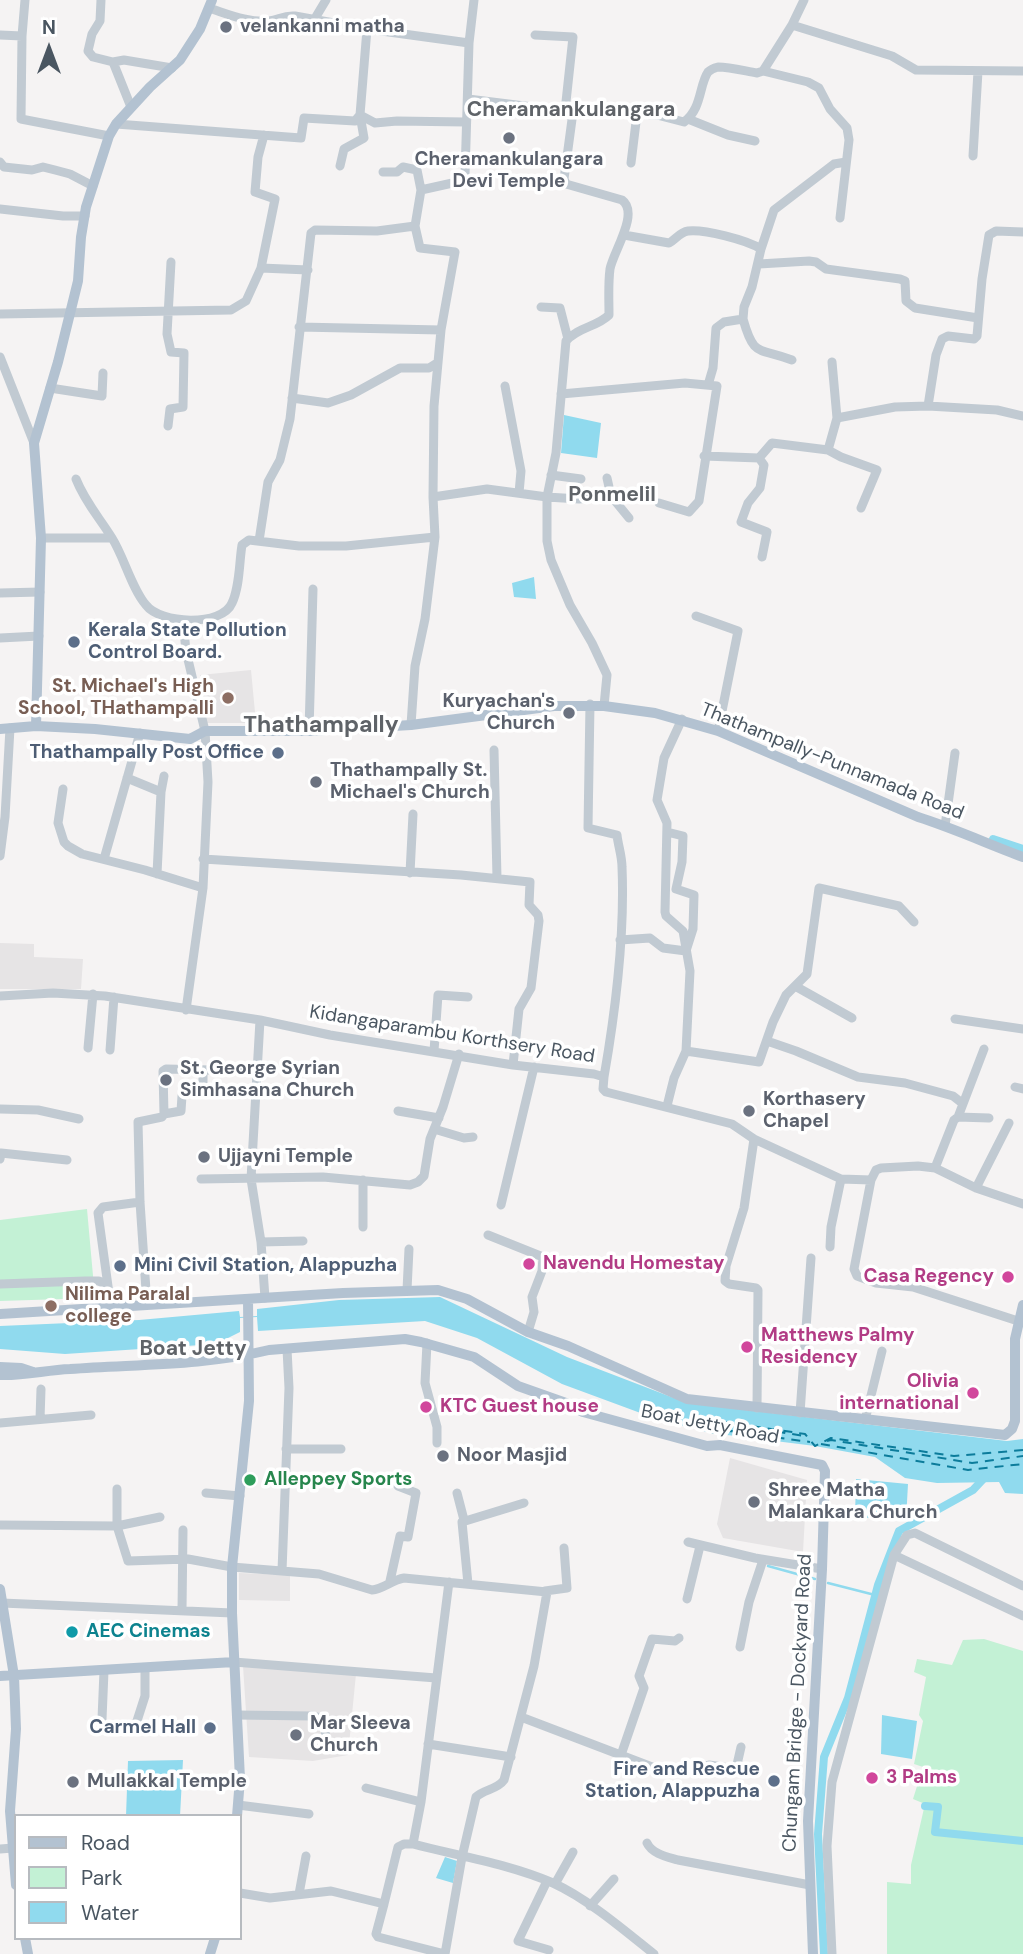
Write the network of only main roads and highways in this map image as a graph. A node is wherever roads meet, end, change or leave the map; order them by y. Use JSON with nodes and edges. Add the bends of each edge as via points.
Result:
{"nodes":[{"id":1,"x":210,"y":4,"type":"edge"},
{"id":2,"x":36,"y":726,"type":"junction"},
{"id":3,"x":5,"y":729,"type":"edge"},
{"id":4,"x":1023,"y":857,"type":"edge"},
{"id":5,"x":248,"y":1299,"type":"junction"},
{"id":6,"x":1023,"y":1305,"type":"edge"},
{"id":7,"x":0,"y":1314,"type":"edge"},
{"id":8,"x":249,"y":1356,"type":"junction"},
{"id":9,"x":0,"y":1367,"type":"edge"},
{"id":10,"x":33,"y":1372,"type":"junction"},
{"id":11,"x":0,"y":1375,"type":"edge"},
{"id":12,"x":813,"y":1463,"type":"joint"},
{"id":13,"x":0,"y":1589,"type":"edge"},
{"id":14,"x":234,"y":1662,"type":"junction"},
{"id":15,"x":0,"y":1676,"type":"edge"},
{"id":16,"x":14,"y":1676,"type":"junction"},
{"id":17,"x":237,"y":1810,"type":"edge"},
{"id":18,"x":14,"y":1860,"type":"edge"},
{"id":19,"x":813,"y":1954,"type":"edge"}],
"edges":[{"from":1,"to":2,"type":"main road","via":[[192,44],[116,124],[85,216],[78,281],[34,443],[41,538]]},
{"from":2,"to":3,"type":"main road","name":"Thathampally-Punnamada Road"},
{"from":2,"to":4,"type":"main road","name":"Thathampally-Punnamada Road","via":[[190,739],[205,731],[411,725],[590,704],[655,713],[718,731]]},
{"from":5,"to":6,"type":"main road","via":[[438,1290],[687,1399],[1005,1435],[1015,1421],[1015,1339]]},
{"from":5,"to":7,"type":"main road"},
{"from":5,"to":8,"type":"main road"},
{"from":8,"to":10,"type":"main road","name":"Boat Jetty Road"},
{"from":8,"to":12,"type":"main road","name":"Boat Jetty Road","via":[[269,1350],[405,1339],[427,1343],[474,1357],[518,1386],[610,1420],[707,1446]]},
{"from":8,"to":14,"type":"main road","via":[[249,1401],[232,1567]]},
{"from":9,"to":10,"type":"main road"},
{"from":10,"to":11,"type":"main road"},
{"from":12,"to":19,"type":"main road","name":"Chungam Bridge - Dockyard Road","via":[[825,1471],[808,1821]]},
{"from":13,"to":16,"type":"main road"},
{"from":14,"to":16,"type":"main road"},
{"from":14,"to":17,"type":"main road","via":[[240,1779]]},
{"from":15,"to":16,"type":"main road"},
{"from":16,"to":18,"type":"main road","via":[[16,1729],[10,1811]]}]}
